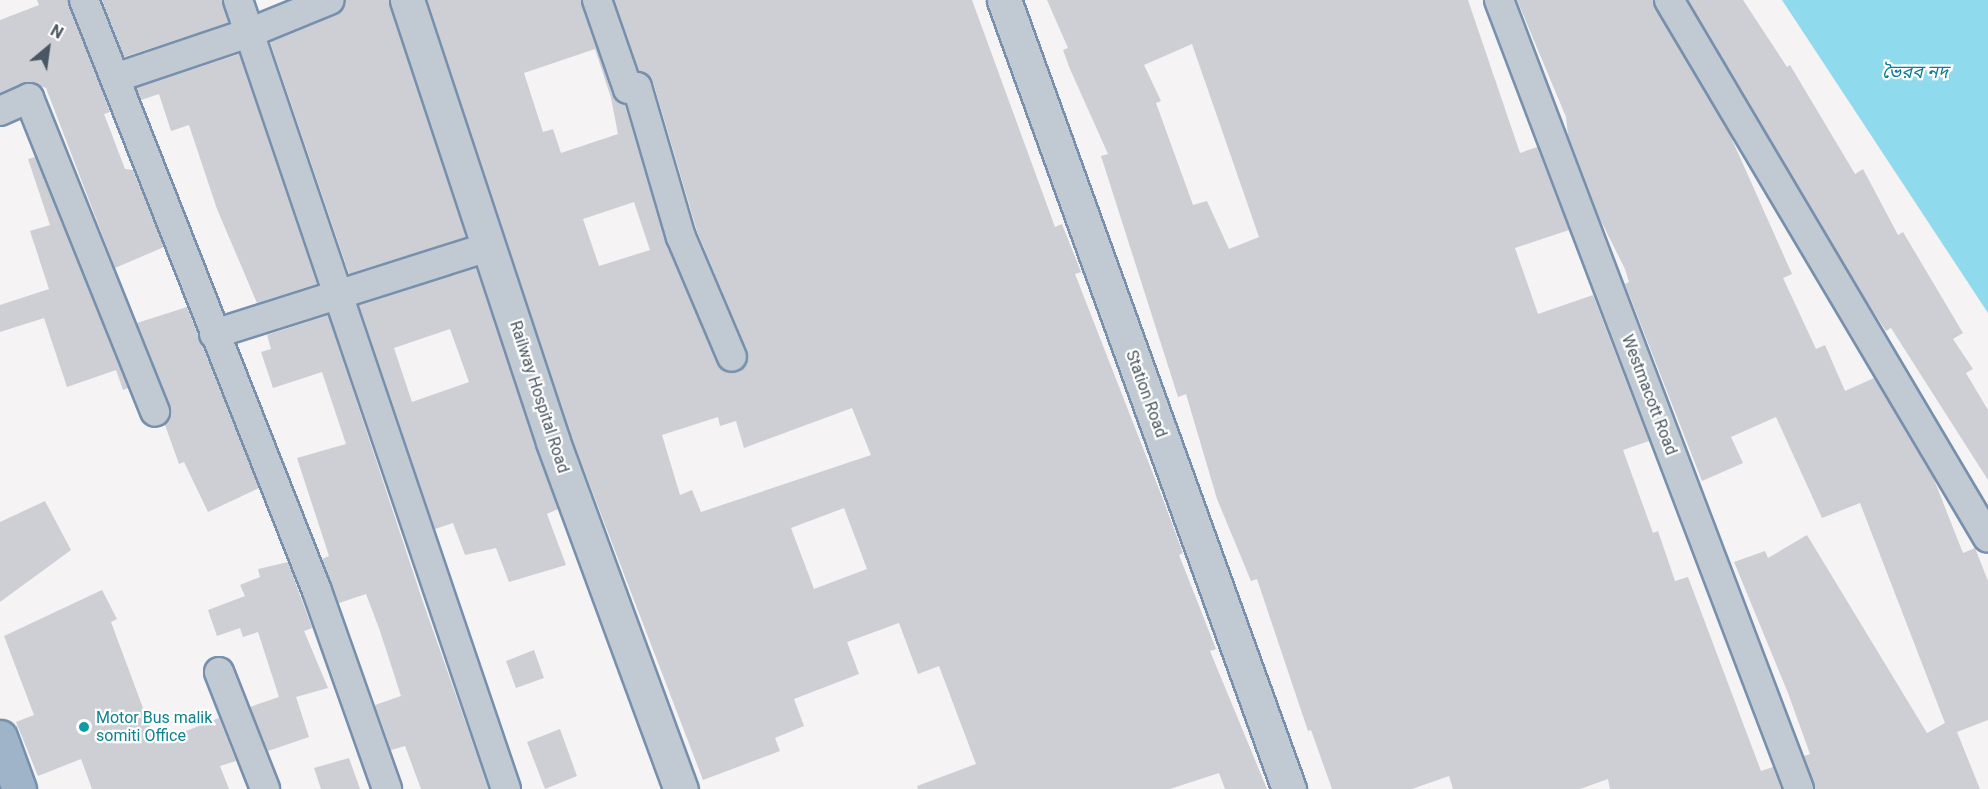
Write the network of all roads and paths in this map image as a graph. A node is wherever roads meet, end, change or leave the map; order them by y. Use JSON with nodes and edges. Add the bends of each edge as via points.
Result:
{"nodes":[{"id":1,"x":84,"y":0,"type":"edge"},
{"id":2,"x":238,"y":0,"type":"edge"},
{"id":3,"x":330,"y":0,"type":"edge"},
{"id":4,"x":407,"y":0,"type":"edge"},
{"id":5,"x":597,"y":0,"type":"edge"},
{"id":6,"x":1004,"y":0,"type":"edge"},
{"id":7,"x":1499,"y":0,"type":"edge"},
{"id":8,"x":1669,"y":0,"type":"edge"},
{"id":9,"x":249,"y":33,"type":"junction"},
{"id":10,"x":115,"y":78,"type":"junction"},
{"id":11,"x":0,"y":111,"type":"edge"},
{"id":12,"x":489,"y":247,"type":"junction"},
{"id":13,"x":339,"y":296,"type":"junction"},
{"id":14,"x":214,"y":334,"type":"junction"},
{"id":15,"x":732,"y":357,"type":"dead end"},
{"id":16,"x":155,"y":412,"type":"dead end"},
{"id":17,"x":1988,"y":538,"type":"edge"},
{"id":18,"x":219,"y":672,"type":"dead end"},
{"id":19,"x":0,"y":737,"type":"edge"},
{"id":20,"x":19,"y":789,"type":"edge"},
{"id":21,"x":265,"y":789,"type":"edge"},
{"id":22,"x":387,"y":789,"type":"edge"},
{"id":23,"x":506,"y":789,"type":"edge"},
{"id":24,"x":681,"y":789,"type":"edge"},
{"id":25,"x":1289,"y":789,"type":"edge"},
{"id":26,"x":1799,"y":789,"type":"edge"}],
"edges":[{"from":1,"to":10,"type":"street"},
{"from":2,"to":9,"type":"street"},
{"from":3,"to":9,"type":"street"},
{"from":4,"to":12,"type":"street","name":"Railway Hospital Road"},
{"from":5,"to":15,"type":"street","via":[[628,89],[637,87],[681,237]]},
{"from":6,"to":25,"type":"street","name":"Station Road"},
{"from":7,"to":26,"type":"street","name":"Westmacott Road"},
{"from":8,"to":17,"type":"street"},
{"from":9,"to":10,"type":"street"},
{"from":9,"to":13,"type":"street"},
{"from":10,"to":14,"type":"street"},
{"from":11,"to":16,"type":"street","via":[[30,98]]},
{"from":12,"to":13,"type":"street"},
{"from":12,"to":24,"type":"street","name":"Railway Hospital Road","via":[[553,441]]},
{"from":13,"to":14,"type":"street"},
{"from":13,"to":23,"type":"street"},
{"from":14,"to":22,"type":"street","via":[[317,591]]},
{"from":18,"to":21,"type":"street"},
{"from":19,"to":20,"type":"highway"}]}
